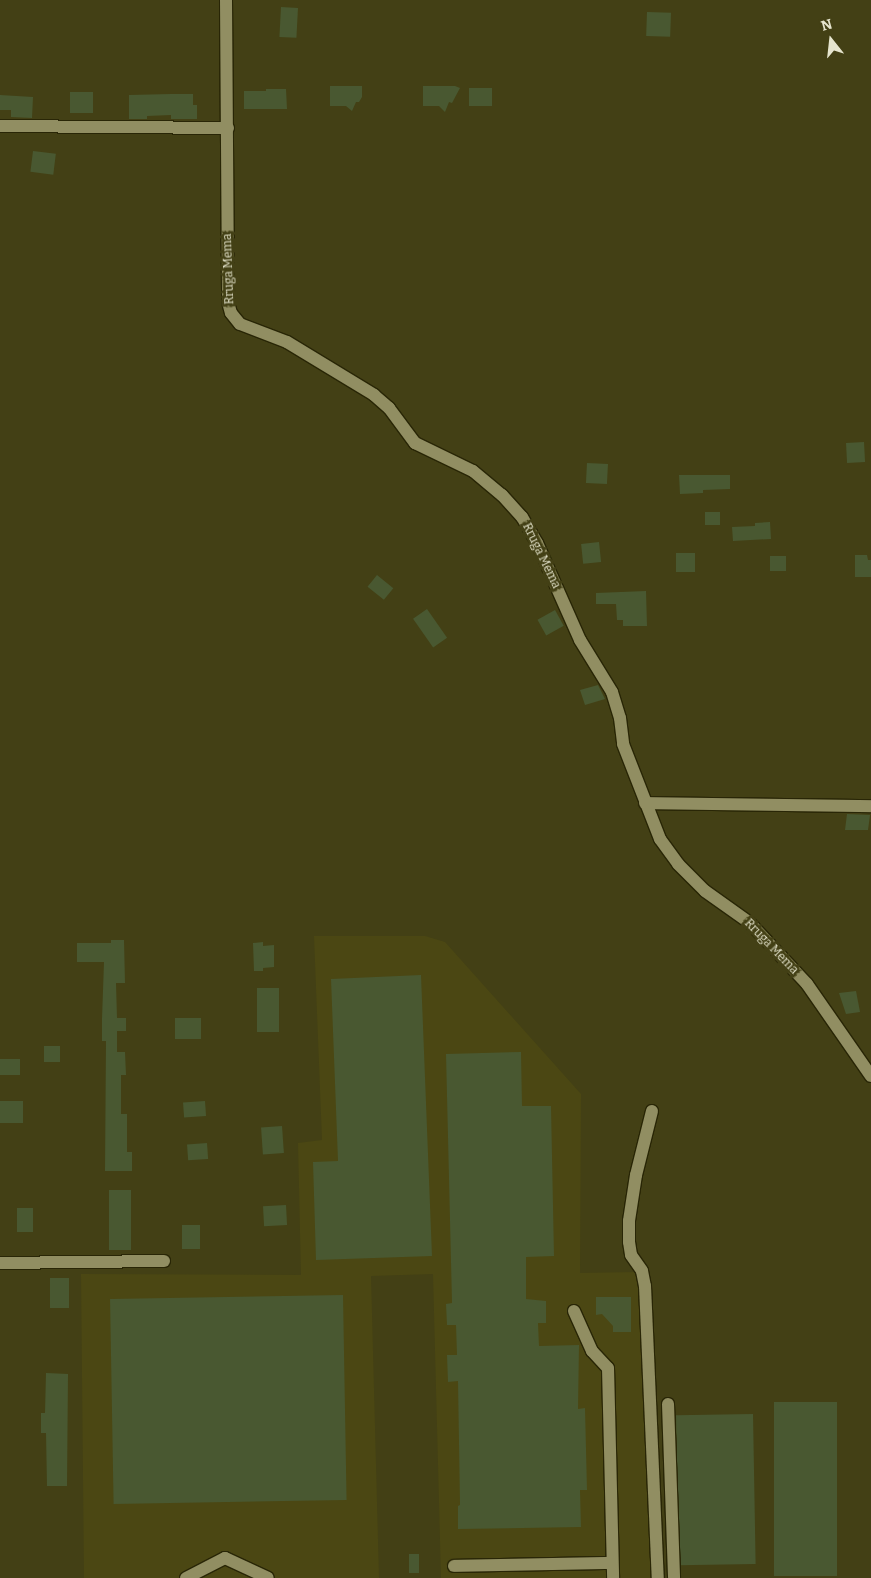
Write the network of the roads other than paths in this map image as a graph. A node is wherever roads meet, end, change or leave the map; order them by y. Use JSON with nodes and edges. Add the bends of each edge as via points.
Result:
{"nodes":[{"id":1,"x":226,"y":0,"type":"edge"},
{"id":2,"x":0,"y":126,"type":"edge"},
{"id":3,"x":228,"y":128,"type":"junction"},
{"id":4,"x":645,"y":803,"type":"junction"},
{"id":5,"x":871,"y":806,"type":"edge"},
{"id":6,"x":871,"y":1076,"type":"edge"},
{"id":7,"x":652,"y":1111,"type":"dead end"},
{"id":8,"x":164,"y":1261,"type":"dead end"},
{"id":9,"x":0,"y":1263,"type":"edge"},
{"id":10,"x":574,"y":1311,"type":"dead end"},
{"id":11,"x":668,"y":1404,"type":"dead end"},
{"id":12,"x":612,"y":1563,"type":"junction"},
{"id":13,"x":454,"y":1566,"type":"dead end"},
{"id":14,"x":186,"y":1578,"type":"edge"},
{"id":15,"x":268,"y":1578,"type":"edge"},
{"id":16,"x":613,"y":1578,"type":"edge"},
{"id":17,"x":658,"y":1578,"type":"edge"},
{"id":18,"x":674,"y":1578,"type":"edge"}],
"edges":[{"from":1,"to":3,"type":"lane","name":"Rruga Mema"},
{"from":2,"to":3,"type":"lane"},
{"from":3,"to":4,"type":"lane","name":"Rruga Mema","via":[[228,302],[231,313],[240,324],[286,342],[374,395],[389,408],[415,443],[473,471],[522,517],[580,640],[612,692],[624,744]]},
{"from":4,"to":5,"type":"lane"},
{"from":4,"to":6,"type":"lane","name":"Rruga Mema","via":[[660,839],[678,864],[705,891],[750,923],[807,984]]},
{"from":7,"to":17,"type":"lane","via":[[636,1175],[629,1242],[631,1255],[642,1271],[645,1286]]},
{"from":8,"to":9,"type":"lane"},
{"from":10,"to":12,"type":"lane","via":[[592,1351],[608,1368]]},
{"from":11,"to":18,"type":"lane"},
{"from":12,"to":13,"type":"lane"},
{"from":12,"to":16,"type":"lane"},
{"from":14,"to":15,"type":"lane","via":[[225,1558]]}]}
